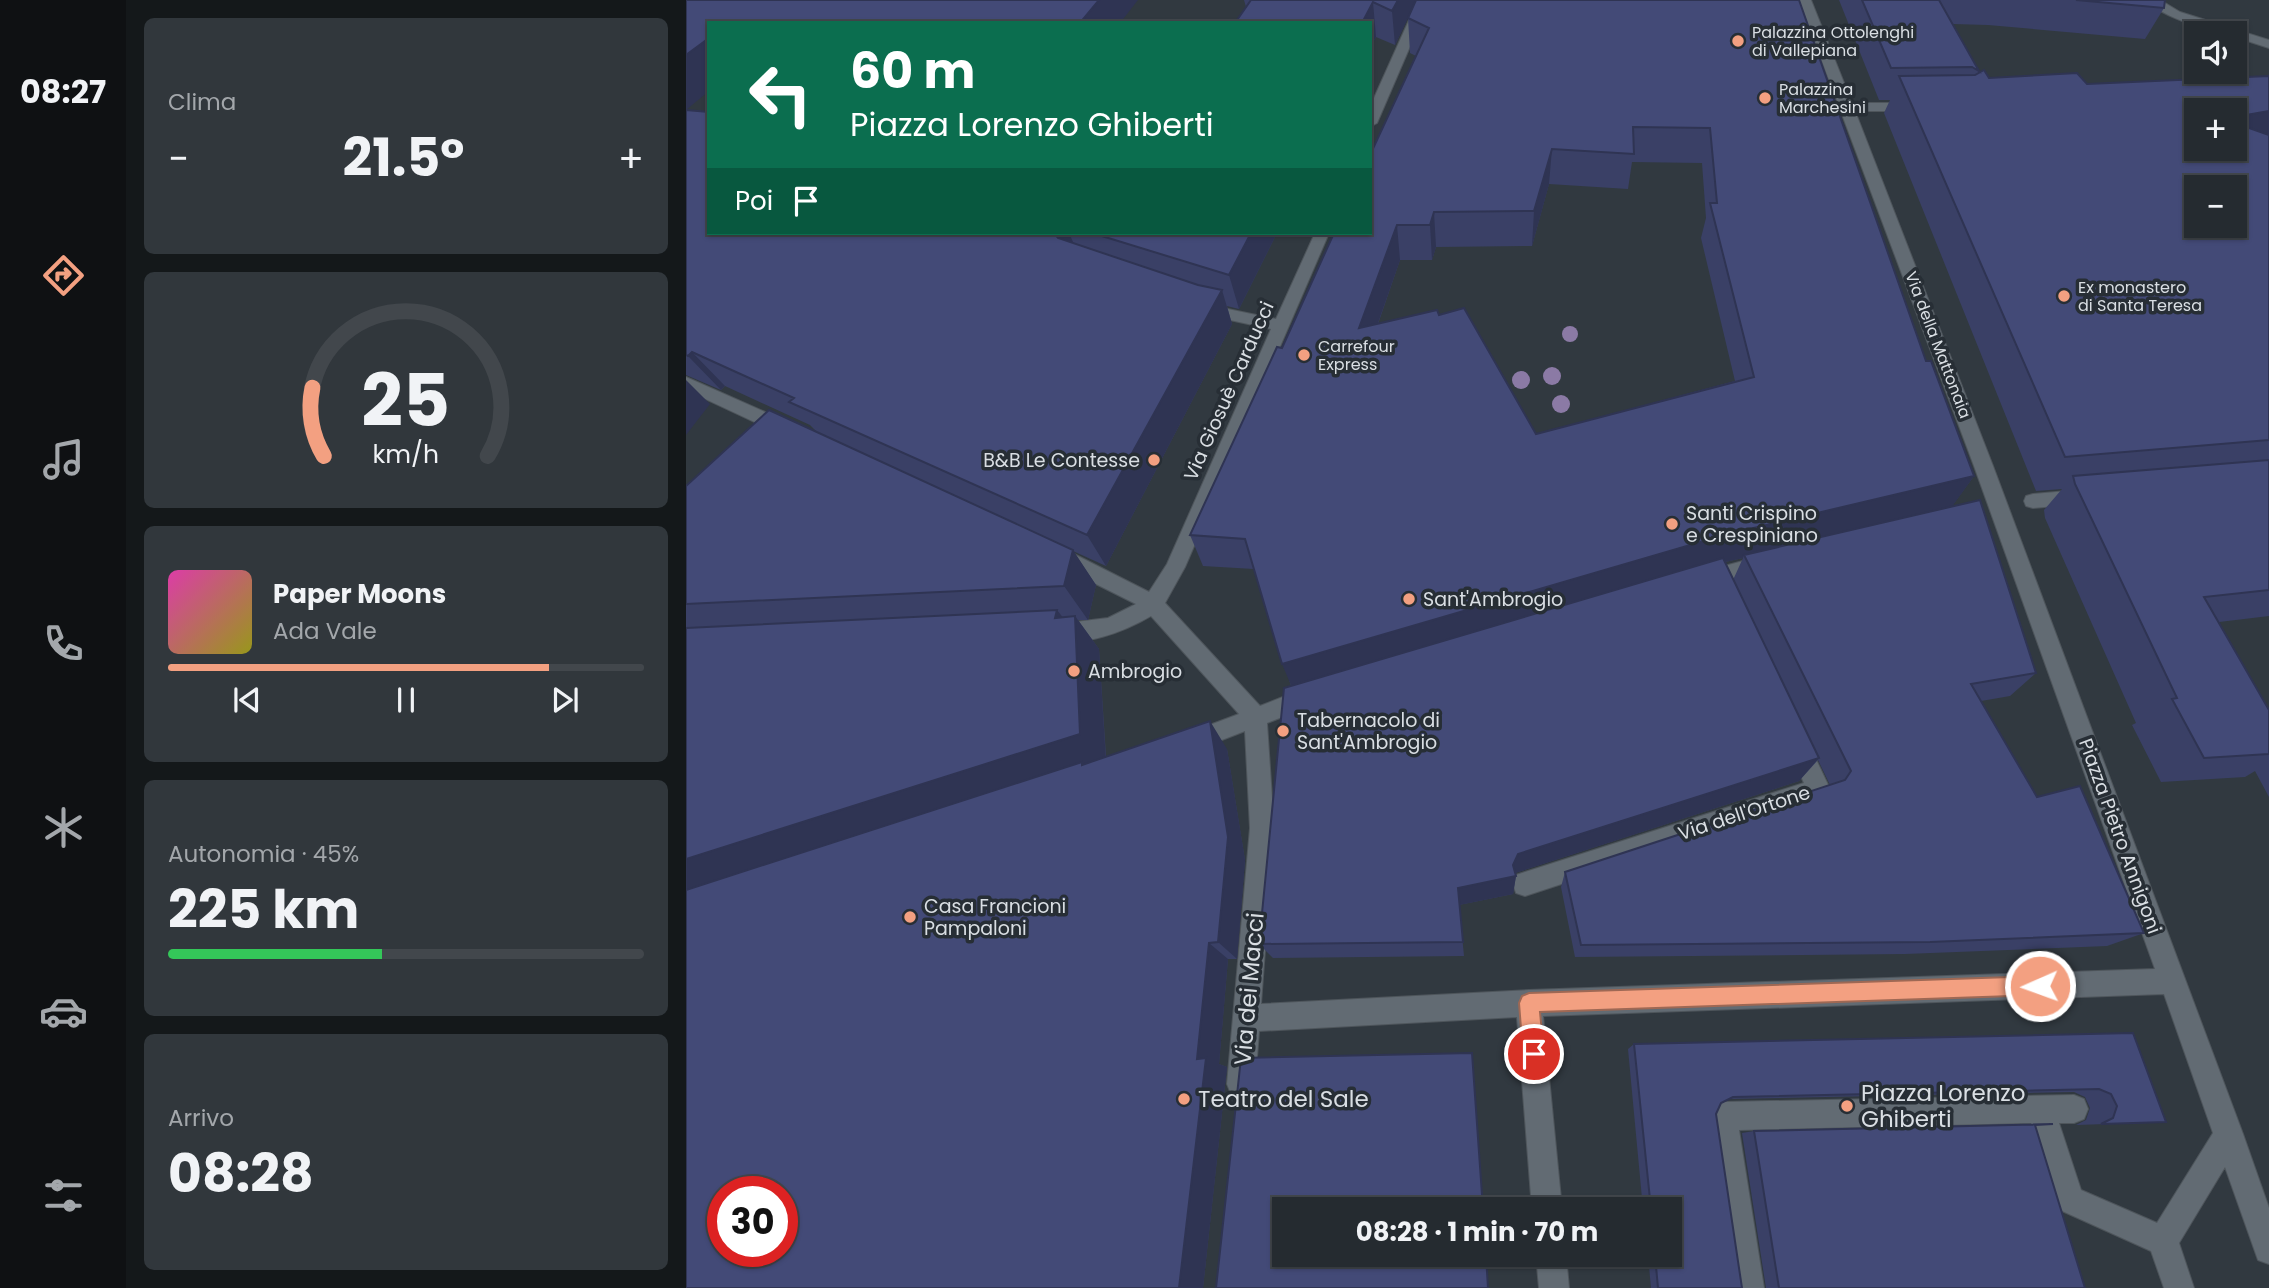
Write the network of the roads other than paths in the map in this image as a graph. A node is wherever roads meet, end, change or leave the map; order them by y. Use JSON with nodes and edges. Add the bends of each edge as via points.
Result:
{"nodes":[{"id":1,"x":1424,"y":0,"type":"edge"},
{"id":2,"x":1805,"y":0,"type":"edge"},
{"id":3,"x":2151,"y":0,"type":"edge"},
{"id":4,"x":2269,"y":44,"type":"edge"},
{"id":5,"x":1847,"y":107,"type":"junction"},
{"id":6,"x":1932,"y":107,"type":"edge"},
{"id":7,"x":1372,"y":118,"type":"edge"},
{"id":8,"x":1321,"y":235,"type":"edge"},
{"id":9,"x":1191,"y":304,"type":"edge"},
{"id":10,"x":1281,"y":326,"type":"junction"},
{"id":11,"x":686,"y":383,"type":"edge"},
{"id":12,"x":800,"y":436,"type":"edge"},
{"id":13,"x":2098,"y":496,"type":"edge"},
{"id":14,"x":2033,"y":501,"type":"dead end"},
{"id":15,"x":1040,"y":547,"type":"edge"},
{"id":16,"x":1781,"y":558,"type":"edge"},
{"id":17,"x":1677,"y":587,"type":"edge"},
{"id":18,"x":1153,"y":604,"type":"junction"},
{"id":19,"x":1042,"y":633,"type":"edge"},
{"id":20,"x":1333,"y":690,"type":"edge"},
{"id":21,"x":2066,"y":691,"type":"joint"},
{"id":22,"x":1787,"y":721,"type":"edge"},
{"id":23,"x":1256,"y":723,"type":"junction"},
{"id":24,"x":1165,"y":752,"type":"edge"},
{"id":25,"x":1525,"y":884,"type":"edge"},
{"id":26,"x":2174,"y":981,"type":"junction"},
{"id":27,"x":1529,"y":1003,"type":"junction"},
{"id":28,"x":1248,"y":1018,"type":"junction"},
{"id":29,"x":2040,"y":1109,"type":"junction"},
{"id":30,"x":2074,"y":1109,"type":"edge"},
{"id":31,"x":1238,"y":1112,"type":"edge"},
{"id":32,"x":2229,"y":1134,"type":"junction"},
{"id":33,"x":1546,"y":1197,"type":"edge"},
{"id":34,"x":2163,"y":1241,"type":"junction"},
{"id":35,"x":2269,"y":1249,"type":"edge"},
{"id":36,"x":1552,"y":1267,"type":"edge"},
{"id":37,"x":1554,"y":1288,"type":"edge"},
{"id":38,"x":1749,"y":1288,"type":"edge"},
{"id":39,"x":2179,"y":1288,"type":"edge"}],
"edges":[{"from":1,"to":7,"type":"street"},
{"from":2,"to":5,"type":"street","name":"Via della Mattonaia"},
{"from":3,"to":4,"type":"street","via":[[2176,14]]},
{"from":5,"to":6,"type":"street"},
{"from":5,"to":21,"type":"street","name":"Via della Mattonaia"},
{"from":8,"to":10,"type":"street","name":"Via Giosuè Carducci"},
{"from":9,"to":10,"type":"street"},
{"from":10,"to":18,"type":"street","name":"Via Giosuè Carducci","via":[[1175,567]]},
{"from":11,"to":12,"type":"street"},
{"from":13,"to":14,"type":"street"},
{"from":15,"to":18,"type":"street"},
{"from":16,"to":17,"type":"street","via":[[1722,585]]},
{"from":18,"to":19,"type":"street","via":[[1107,629]]},
{"from":18,"to":23,"type":"street"},
{"from":20,"to":23,"type":"street","via":[[1294,702]]},
{"from":21,"to":26,"type":"street","name":"Piazza Pietro Annigoni"},
{"from":22,"to":25,"type":"street","name":"Via dell'Ortone","via":[[1818,789]]},
{"from":23,"to":24,"type":"street"},
{"from":23,"to":28,"type":"street","name":"Via dei Macci","via":[[1262,828]]},
{"from":26,"to":27,"type":"street"},
{"from":26,"to":32,"type":"street"},
{"from":27,"to":28,"type":"street"},
{"from":27,"to":33,"type":"street"},
{"from":28,"to":31,"type":"street","name":"Via dei Macci"},
{"from":29,"to":30,"type":"street"},
{"from":29,"to":34,"type":"street","via":[[2070,1200]]},
{"from":29,"to":38,"type":"street","via":[[1723,1116]]},
{"from":32,"to":34,"type":"street"},
{"from":32,"to":35,"type":"street"},
{"from":34,"to":39,"type":"street"},
{"from":36,"to":37,"type":"street"}]}
